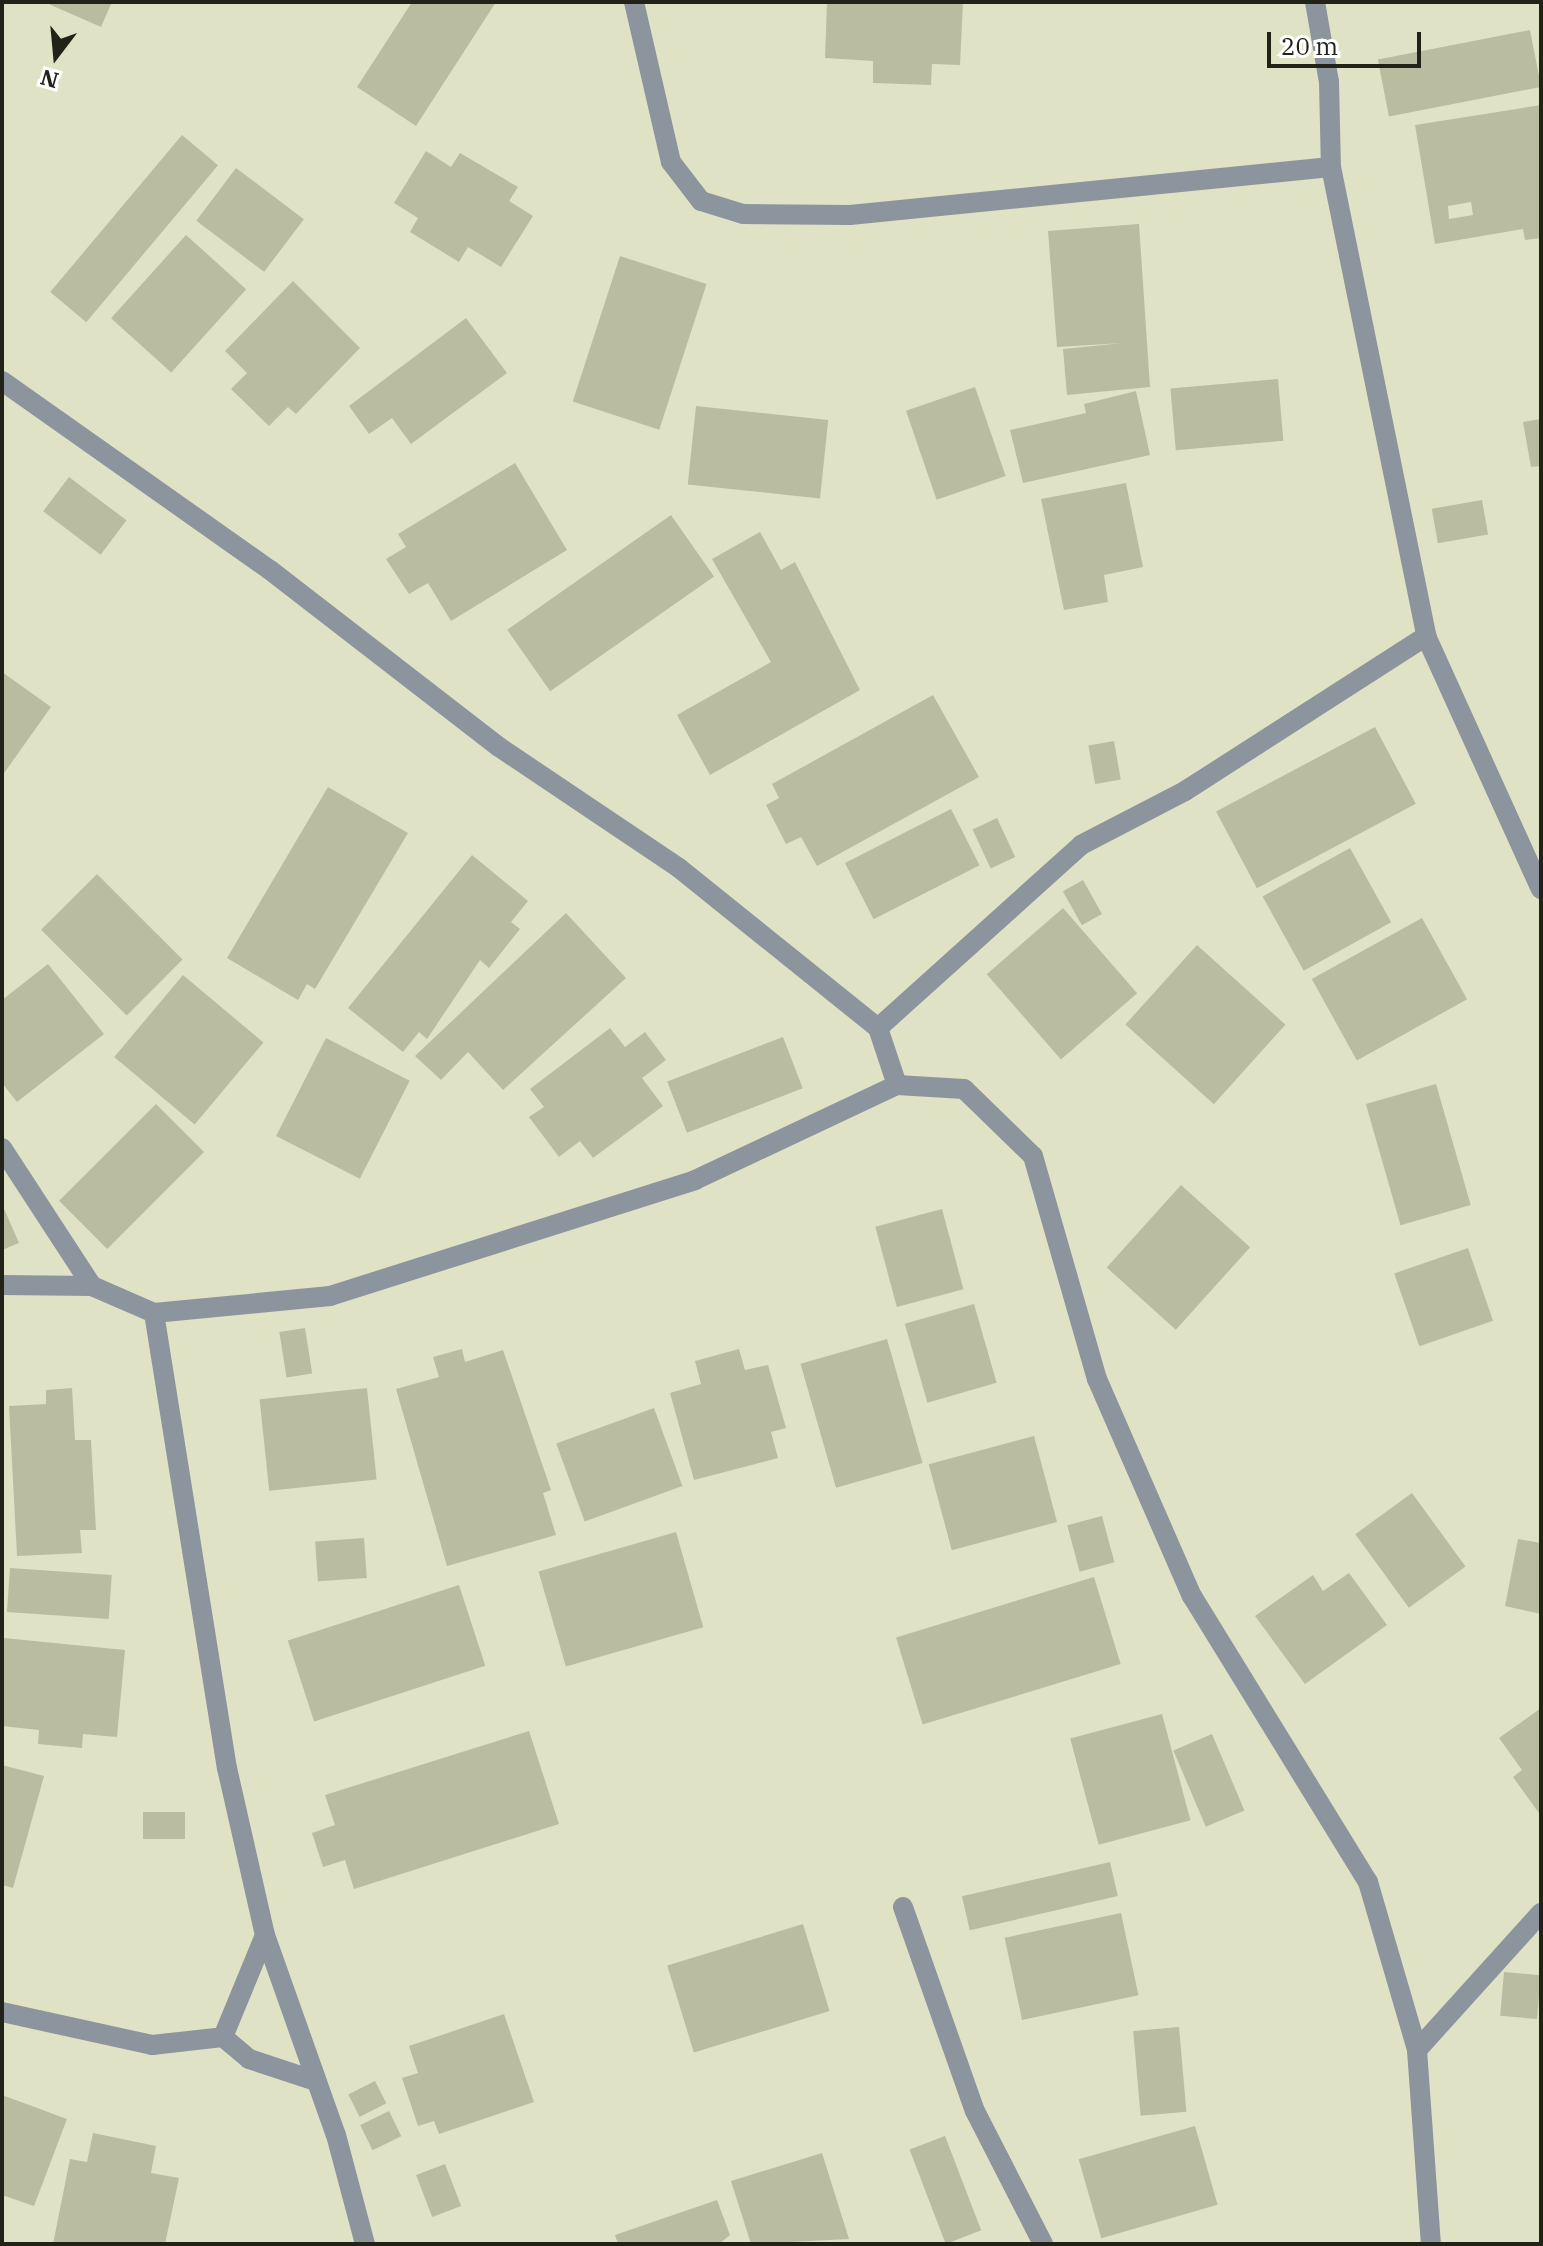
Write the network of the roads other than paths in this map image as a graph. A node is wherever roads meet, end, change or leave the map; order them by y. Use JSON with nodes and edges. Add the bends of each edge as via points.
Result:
{"nodes":[{"id":1,"x":634,"y":2,"type":"edge"},
{"id":2,"x":1315,"y":2,"type":"edge"},
{"id":3,"x":1331,"y":167,"type":"junction"},
{"id":4,"x":2,"y":381,"type":"edge"},
{"id":5,"x":1426,"y":636,"type":"junction"},
{"id":6,"x":1541,"y":889,"type":"edge"},
{"id":7,"x":878,"y":1028,"type":"junction"},
{"id":8,"x":897,"y":1085,"type":"junction"},
{"id":9,"x":2,"y":1148,"type":"edge"},
{"id":10,"x":2,"y":1285,"type":"edge"},
{"id":11,"x":92,"y":1286,"type":"junction"},
{"id":12,"x":154,"y":1313,"type":"junction"},
{"id":13,"x":903,"y":1907,"type":"dead end"},
{"id":14,"x":1541,"y":1913,"type":"edge"},
{"id":15,"x":265,"y":1935,"type":"junction"},
{"id":16,"x":2,"y":2012,"type":"edge"},
{"id":17,"x":223,"y":2037,"type":"junction"},
{"id":18,"x":1417,"y":2050,"type":"junction"},
{"id":19,"x":313,"y":2080,"type":"junction"},
{"id":20,"x":365,"y":2244,"type":"edge"},
{"id":21,"x":1043,"y":2244,"type":"edge"},
{"id":22,"x":1431,"y":2244,"type":"edge"}],
"edges":[{"from":1,"to":3,"type":"street","via":[[671,162],[701,201],[743,214],[850,215]]},
{"from":2,"to":3,"type":"street","via":[[1329,82]]},
{"from":3,"to":5,"type":"street"},
{"from":4,"to":7,"type":"street","via":[[270,570],[499,747],[679,868]]},
{"from":5,"to":6,"type":"street"},
{"from":5,"to":7,"type":"street","via":[[1185,791],[1081,845]]},
{"from":7,"to":8,"type":"street"},
{"from":8,"to":12,"type":"street","via":[[695,1180],[559,1229],[330,1296]]},
{"from":8,"to":18,"type":"street","via":[[964,1089],[1033,1156],[1097,1379],[1192,1596],[1368,1882]]},
{"from":9,"to":11,"type":"street"},
{"from":10,"to":11,"type":"street"},
{"from":11,"to":12,"type":"street"},
{"from":12,"to":15,"type":"street","via":[[227,1768]]},
{"from":13,"to":21,"type":"street","via":[[975,2111]]},
{"from":14,"to":18,"type":"street"},
{"from":15,"to":17,"type":"street"},
{"from":15,"to":19,"type":"street"},
{"from":16,"to":17,"type":"street","via":[[152,2045]]},
{"from":17,"to":19,"type":"street","via":[[249,2059]]},
{"from":18,"to":22,"type":"street"},
{"from":19,"to":20,"type":"street"}]}
